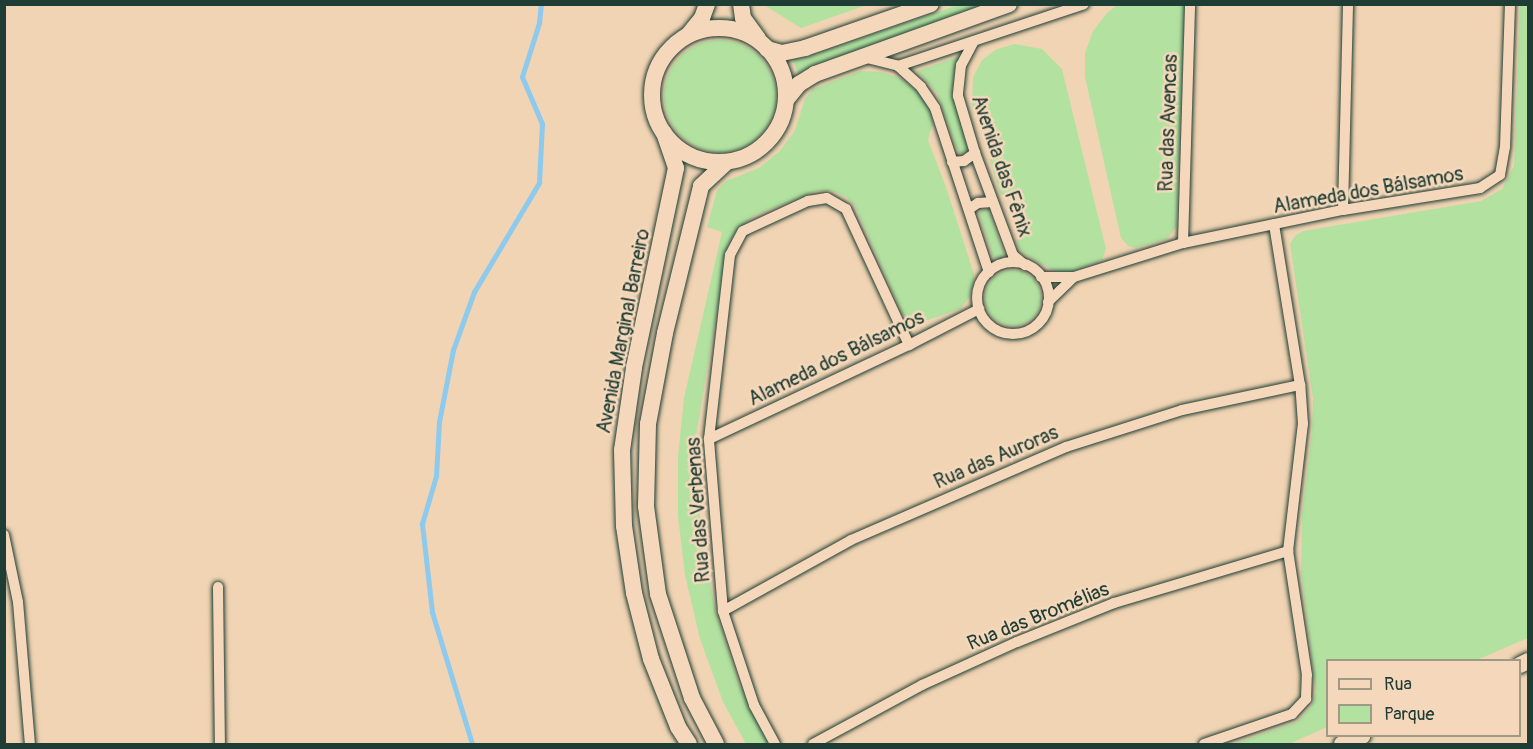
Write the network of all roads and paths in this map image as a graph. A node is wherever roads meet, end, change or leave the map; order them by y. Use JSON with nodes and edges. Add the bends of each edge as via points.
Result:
{"nodes":[{"id":1,"x":707,"y":4,"type":"edge"},
{"id":2,"x":741,"y":4,"type":"edge"},
{"id":3,"x":931,"y":4,"type":"edge"},
{"id":4,"x":1009,"y":4,"type":"edge"},
{"id":5,"x":1084,"y":4,"type":"edge"},
{"id":6,"x":1190,"y":4,"type":"edge"},
{"id":7,"x":1348,"y":4,"type":"edge"},
{"id":8,"x":1510,"y":4,"type":"edge"},
{"id":9,"x":686,"y":37,"type":"junction"},
{"id":10,"x":974,"y":41,"type":"junction"},
{"id":11,"x":764,"y":45,"type":"junction"},
{"id":12,"x":862,"y":57,"type":"junction"},
{"id":13,"x":898,"y":66,"type":"junction"},
{"id":14,"x":786,"y":100,"type":"junction"},
{"id":15,"x":664,"y":134,"type":"junction"},
{"id":16,"x":975,"y":153,"type":"junction"},
{"id":17,"x":726,"y":162,"type":"junction"},
{"id":18,"x":952,"y":162,"type":"junction"},
{"id":19,"x":993,"y":202,"type":"junction"},
{"id":20,"x":969,"y":209,"type":"junction"},
{"id":21,"x":1343,"y":210,"type":"junction"},
{"id":22,"x":1274,"y":224,"type":"junction"},
{"id":23,"x":1182,"y":243,"type":"junction"},
{"id":24,"x":1025,"y":265,"type":"junction"},
{"id":25,"x":989,"y":272,"type":"junction"},
{"id":26,"x":1041,"y":277,"type":"junction"},
{"id":27,"x":1074,"y":277,"type":"junction"},
{"id":28,"x":1048,"y":302,"type":"junction"},
{"id":29,"x":979,"y":309,"type":"junction"},
{"id":30,"x":909,"y":345,"type":"junction"},
{"id":31,"x":1300,"y":385,"type":"junction"},
{"id":32,"x":709,"y":439,"type":"junction"},
{"id":33,"x":4,"y":535,"type":"edge"},
{"id":34,"x":1288,"y":551,"type":"junction"},
{"id":35,"x":218,"y":587,"type":"dead end"},
{"id":36,"x":723,"y":611,"type":"junction"},
{"id":37,"x":1358,"y":737,"type":"edge"},
{"id":38,"x":30,"y":744,"type":"edge"},
{"id":39,"x":220,"y":744,"type":"edge"},
{"id":40,"x":689,"y":744,"type":"edge"},
{"id":41,"x":716,"y":744,"type":"edge"},
{"id":42,"x":775,"y":744,"type":"edge"},
{"id":43,"x":813,"y":744,"type":"edge"},
{"id":44,"x":1204,"y":744,"type":"edge"},
{"id":45,"x":1342,"y":744,"type":"edge"}],
"edges":[{"from":1,"to":9,"type":"street","via":[[702,18]]},
{"from":2,"to":11,"type":"street","via":[[743,18]]},
{"from":3,"to":11,"type":"street","via":[[805,48],[782,53]]},
{"from":4,"to":12,"type":"street"},
{"from":5,"to":10,"type":"street"},
{"from":6,"to":23,"type":"street","name":"Rua das Avencas"},
{"from":7,"to":21,"type":"street"},
{"from":8,"to":21,"type":"street","name":"Alameda dos Bálsamos","via":[[1505,147],[1500,175],[1480,188]]},
{"from":9,"to":11,"type":"street","via":[[724,28],[743,32]]},
{"from":9,"to":15,"type":"street","via":[[669,50],[657,69],[652,91],[655,113]]},
{"from":10,"to":13,"type":"street"},
{"from":10,"to":16,"type":"street","name":"Avenida das Fênix","via":[[962,65],[958,96]]},
{"from":11,"to":14,"type":"street","via":[[785,81]]},
{"from":12,"to":13,"type":"street"},
{"from":12,"to":14,"type":"street","via":[[815,74],[799,84]]},
{"from":13,"to":18,"type":"street","via":[[921,87],[935,108]]},
{"from":14,"to":17,"type":"street","via":[[781,123],[768,142],[749,156]]},
{"from":15,"to":17,"type":"street","via":[[692,157]]},
{"from":15,"to":40,"type":"street","name":"Avenida Marginal Barreiro","via":[[676,168],[634,368],[624,438],[624,526],[634,593],[651,659],[678,727]]},
{"from":16,"to":18,"type":"street","via":[[964,161]]},
{"from":16,"to":19,"type":"street","name":"Avenida das Fênix"},
{"from":17,"to":41,"type":"street","via":[[702,186],[666,333],[648,424],[646,506],[658,594],[692,698]]},
{"from":18,"to":20,"type":"street"},
{"from":19,"to":20,"type":"street","via":[[978,203]]},
{"from":19,"to":24,"type":"street","name":"Avenida das Fênix","via":[[1013,255]]},
{"from":20,"to":25,"type":"street"},
{"from":21,"to":22,"type":"street","name":"Alameda dos Bálsamos"},
{"from":22,"to":23,"type":"street","name":"Alameda dos Bálsamos"},
{"from":22,"to":31,"type":"street"},
{"from":23,"to":27,"type":"street","name":"Alameda dos Bálsamos"},
{"from":24,"to":25,"type":"street","via":[[1006,263]]},
{"from":24,"to":26,"type":"street"},
{"from":25,"to":29,"type":"street","via":[[979,289]]},
{"from":26,"to":27,"type":"street","name":"Alameda dos Bálsamos"},
{"from":26,"to":28,"type":"street"},
{"from":27,"to":28,"type":"street","name":"Alameda dos Bálsamos"},
{"from":28,"to":29,"type":"street","name":"Alameda dos Bálsamos","via":[[1034,328],[1013,334],[992,327]]},
{"from":29,"to":30,"type":"street","name":"Alameda dos Bálsamos"},
{"from":30,"to":32,"type":"street","name":"Alameda dos Bálsamos"},
{"from":30,"to":32,"type":"street","name":"Rua das Verbenas","via":[[846,209],[827,198],[808,201],[742,231],[730,255]]},
{"from":31,"to":34,"type":"street","via":[[1303,424]]},
{"from":31,"to":36,"type":"street","name":"Rua das Auroras","via":[[1182,410],[1066,447],[851,540]]},
{"from":32,"to":36,"type":"street","name":"Rua das Verbenas"},
{"from":33,"to":38,"type":"street","via":[[18,602]]},
{"from":34,"to":43,"type":"street","name":"Rua das Bromélias","via":[[1114,603],[1028,637],[922,685]]},
{"from":34,"to":44,"type":"street","via":[[1307,675],[1306,699],[1292,714]]},
{"from":35,"to":39,"type":"street"},
{"from":36,"to":42,"type":"street","name":"Rua das Verbenas","via":[[754,705]]},
{"from":37,"to":45,"type":"street"}]}
